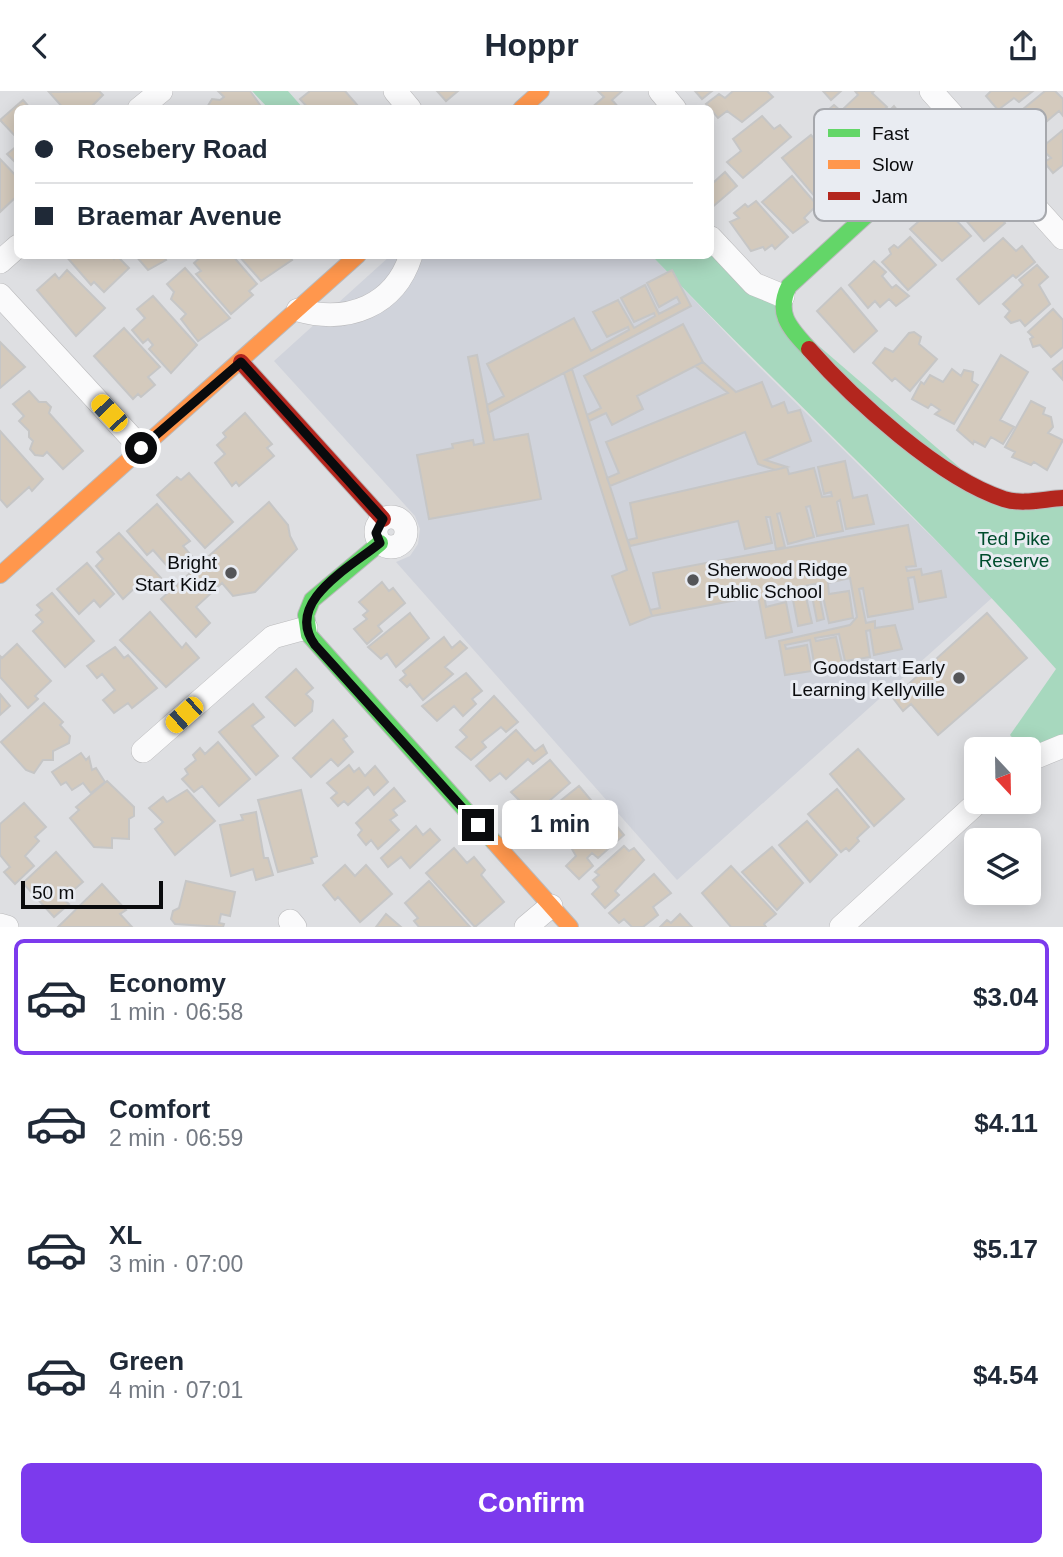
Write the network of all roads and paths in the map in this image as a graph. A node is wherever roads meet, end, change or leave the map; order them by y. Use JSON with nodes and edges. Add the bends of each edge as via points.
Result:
{"nodes":[{"id":1,"x":161,"y":91,"type":"edge"},
{"id":2,"x":395,"y":91,"type":"edge"},
{"id":3,"x":541,"y":91,"type":"edge"},
{"id":4,"x":660,"y":91,"type":"edge"},
{"id":5,"x":931,"y":91,"type":"edge"},
{"id":6,"x":144,"y":105,"type":"edge"},
{"id":7,"x":407,"y":105,"type":"edge"},
{"id":8,"x":525,"y":105,"type":"edge"},
{"id":9,"x":672,"y":105,"type":"edge"},
{"id":10,"x":947,"y":109,"type":"edge"},
{"id":11,"x":1046,"y":219,"type":"edge"},
{"id":12,"x":860,"y":221,"type":"edge"},
{"id":13,"x":1063,"y":238,"type":"edge"},
{"id":14,"x":714,"y":241,"type":"edge"},
{"id":15,"x":14,"y":250,"type":"edge"},
{"id":16,"x":354,"y":259,"type":"edge"},
{"id":17,"x":409,"y":259,"type":"edge"},
{"id":18,"x":0,"y":262,"type":"edge"},
{"id":19,"x":0,"y":295,"type":"edge"},
{"id":20,"x":783,"y":296,"type":"junction"},
{"id":21,"x":298,"y":310,"type":"junction"},
{"id":22,"x":241,"y":362,"type":"junction"},
{"id":23,"x":141,"y":448,"type":"junction"},
{"id":24,"x":1063,"y":498,"type":"edge"},
{"id":25,"x":383,"y":519,"type":"joint"},
{"id":26,"x":380,"y":543,"type":"joint"},
{"id":27,"x":0,"y":575,"type":"edge"},
{"id":28,"x":306,"y":628,"type":"junction"},
{"id":29,"x":1063,"y":746,"type":"edge"},
{"id":30,"x":143,"y":751,"type":"dead end"},
{"id":31,"x":1041,"y":755,"type":"edge"},
{"id":32,"x":965,"y":814,"type":"edge"},
{"id":33,"x":551,"y":906,"type":"junction"},
{"id":34,"x":0,"y":925,"type":"edge"},
{"id":35,"x":7,"y":927,"type":"edge"},
{"id":36,"x":526,"y":927,"type":"edge"},
{"id":37,"x":570,"y":927,"type":"edge"},
{"id":38,"x":841,"y":927,"type":"edge"}],
"edges":[{"from":1,"to":6,"type":"street"},
{"from":2,"to":7,"type":"street"},
{"from":3,"to":8,"type":"street"},
{"from":4,"to":9,"type":"street"},
{"from":5,"to":10,"type":"street"},
{"from":11,"to":13,"type":"street"},
{"from":12,"to":20,"type":"street"},
{"from":14,"to":20,"type":"street","via":[[754,284]]},
{"from":15,"to":18,"type":"street"},
{"from":16,"to":21,"type":"street"},
{"from":17,"to":21,"type":"street","via":[[396,285],[370,307],[334,316]]},
{"from":19,"to":23,"type":"street"},
{"from":20,"to":24,"type":"street","via":[[786,321],[846,388],[931,457],[998,497],[1017,501]]},
{"from":21,"to":22,"type":"street"},
{"from":22,"to":23,"type":"street"},
{"from":22,"to":25,"type":"street"},
{"from":23,"to":27,"type":"street"},
{"from":25,"to":26,"type":"street","via":[[376,533]]},
{"from":26,"to":28,"type":"street","via":[[312,600]]},
{"from":28,"to":30,"type":"street","via":[[273,637]]},
{"from":28,"to":33,"type":"street","via":[[315,645]]},
{"from":29,"to":31,"type":"street"},
{"from":32,"to":38,"type":"street"},
{"from":33,"to":36,"type":"street"},
{"from":33,"to":37,"type":"street"},
{"from":34,"to":35,"type":"street"}]}
